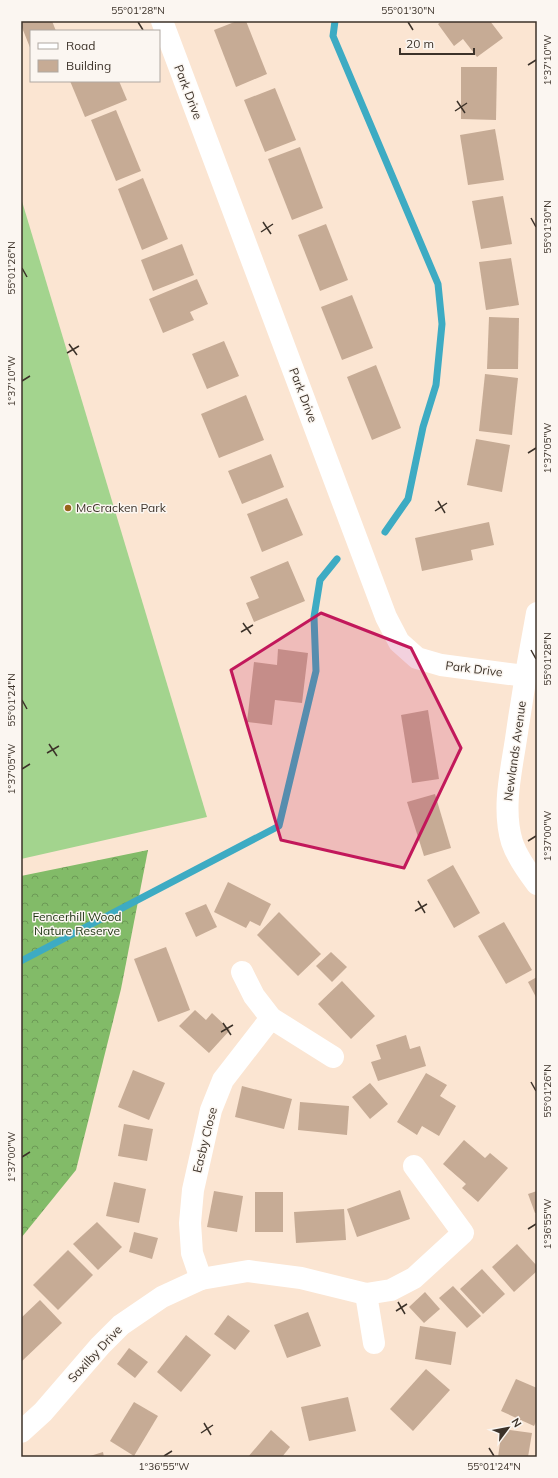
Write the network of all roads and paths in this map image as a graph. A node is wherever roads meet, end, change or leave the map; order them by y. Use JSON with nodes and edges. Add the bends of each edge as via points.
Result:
{"nodes":[{"id":1,"x":162,"y":21,"type":"edge"},
{"id":2,"x":537,"y":613,"type":"edge"},
{"id":3,"x":525,"y":676,"type":"junction"},
{"id":4,"x":537,"y":884,"type":"edge"},
{"id":5,"x":242,"y":972,"type":"dead end"},
{"id":6,"x":271,"y":1018,"type":"junction"},
{"id":7,"x":333,"y":1057,"type":"dead end"},
{"id":8,"x":414,"y":1166,"type":"dead end"},
{"id":9,"x":201,"y":1279,"type":"junction"},
{"id":10,"x":366,"y":1294,"type":"junction"},
{"id":11,"x":374,"y":1343,"type":"dead end"},
{"id":12,"x":21,"y":1432,"type":"edge"}],
"edges":[{"from":1,"to":3,"type":"street","name":"Park Drive","via":[[386,617],[399,642],[417,658],[441,665]]},
{"from":2,"to":3,"type":"street","name":"Newlands Avenue"},
{"from":3,"to":4,"type":"street","name":"Newlands Avenue","via":[[507,811],[512,842],[524,868]]},
{"from":5,"to":6,"type":"street","via":[[254,996]]},
{"from":6,"to":7,"type":"street"},
{"from":6,"to":9,"type":"street","name":"Easby Close","via":[[223,1080],[211,1110],[193,1190],[190,1223],[192,1252]]},
{"from":8,"to":10,"type":"street","via":[[463,1233],[414,1278],[391,1290]]},
{"from":9,"to":10,"type":"street","name":"Saxilby Drive","via":[[248,1271],[301,1278]]},
{"from":9,"to":12,"type":"street","name":"Saxilby Drive","via":[[162,1297],[121,1325],[43,1412]]},
{"from":10,"to":11,"type":"street"}]}
